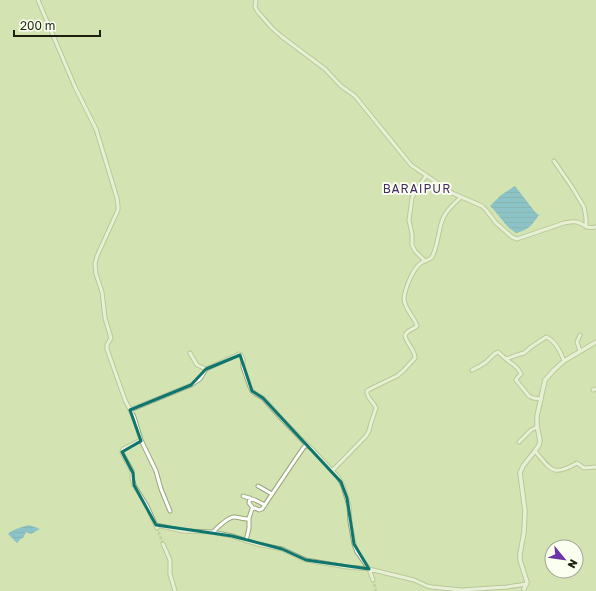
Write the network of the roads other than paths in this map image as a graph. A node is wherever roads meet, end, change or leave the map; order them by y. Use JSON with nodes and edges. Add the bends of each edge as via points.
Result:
{"nodes":[{"id":1,"x":38,"y":0,"type":"edge"},
{"id":2,"x":256,"y":0,"type":"edge"},
{"id":3,"x":554,"y":161,"type":"dead end"},
{"id":4,"x":426,"y":176,"type":"junction"},
{"id":5,"x":461,"y":197,"type":"junction"},
{"id":6,"x":586,"y":227,"type":"junction"},
{"id":7,"x":596,"y":227,"type":"edge"},
{"id":8,"x":425,"y":261,"type":"junction"},
{"id":9,"x":580,"y":335,"type":"dead end"},
{"id":10,"x":596,"y":342,"type":"edge"},
{"id":11,"x":580,"y":351,"type":"junction"},
{"id":12,"x":190,"y":353,"type":"dead end"},
{"id":13,"x":506,"y":359,"type":"junction"},
{"id":14,"x":564,"y":361,"type":"junction"},
{"id":15,"x":206,"y":369,"type":"junction"},
{"id":16,"x":472,"y":370,"type":"dead end"},
{"id":17,"x":541,"y":399,"type":"junction"},
{"id":18,"x":130,"y":410,"type":"junction"},
{"id":19,"x":537,"y":427,"type":"junction"},
{"id":20,"x":141,"y":440,"type":"junction"},
{"id":21,"x":519,"y":442,"type":"dead end"},
{"id":22,"x":308,"y":446,"type":"junction"},
{"id":23,"x":535,"y":451,"type":"junction"},
{"id":24,"x":596,"y":467,"type":"edge"},
{"id":25,"x":332,"y":471,"type":"junction"},
{"id":26,"x":258,"y":486,"type":"dead end"},
{"id":27,"x":272,"y":494,"type":"junction"},
{"id":28,"x":243,"y":496,"type":"dead end"},
{"id":29,"x":250,"y":498,"type":"junction"},
{"id":30,"x":265,"y":505,"type":"junction"},
{"id":31,"x":253,"y":508,"type":"junction"},
{"id":32,"x":170,"y":511,"type":"dead end"},
{"id":33,"x":249,"y":518,"type":"junction"},
{"id":34,"x":212,"y":532,"type":"junction"},
{"id":35,"x":246,"y":540,"type":"junction"},
{"id":36,"x":163,"y":544,"type":"tunnel mouth"},
{"id":37,"x":369,"y":569,"type":"junction"},
{"id":38,"x":373,"y":580,"type":"tunnel mouth"},
{"id":39,"x":527,"y":584,"type":"junction"},
{"id":40,"x":524,"y":589,"type":"dead end"},
{"id":41,"x":175,"y":591,"type":"edge"}],
"edges":[{"from":1,"to":18,"type":"street","via":[[75,87],[96,128],[117,198],[118,210],[95,264],[111,338],[107,347]]},
{"from":2,"to":4,"type":"street","via":[[258,12],[275,31],[325,69],[354,96],[408,163]]},
{"from":3,"to":6,"type":"street","via":[[584,207]]},
{"from":4,"to":5,"type":"street"},
{"from":4,"to":8,"type":"street","via":[[412,198],[409,220],[412,246]]},
{"from":5,"to":6,"type":"street","via":[[484,208],[496,223],[517,239],[564,223],[578,222]]},
{"from":5,"to":8,"type":"street","via":[[445,214],[435,250],[430,259]]},
{"from":6,"to":7,"type":"street"},
{"from":8,"to":25,"type":"street","via":[[413,273],[404,296],[406,308],[417,324],[406,332],[405,336],[415,358],[397,376],[367,391],[376,408],[368,434]]},
{"from":9,"to":11,"type":"street"},
{"from":10,"to":11,"type":"street"},
{"from":11,"to":14,"type":"street"},
{"from":12,"to":15,"type":"street","via":[[198,365]]},
{"from":13,"to":14,"type":"street","via":[[524,353],[546,337],[560,352]]},
{"from":13,"to":16,"type":"street","via":[[497,351],[486,363]]},
{"from":13,"to":17,"type":"street","via":[[520,371],[521,374],[516,380],[527,394],[531,398]]},
{"from":14,"to":17,"type":"street","via":[[547,377]]},
{"from":15,"to":18,"type":"street","via":[[200,379],[191,385]]},
{"from":15,"to":22,"type":"street","via":[[240,355],[252,391],[263,398]]},
{"from":17,"to":19,"type":"street"},
{"from":18,"to":20,"type":"street"},
{"from":19,"to":21,"type":"street"},
{"from":19,"to":23,"type":"street","via":[[540,441]]},
{"from":20,"to":32,"type":"street","via":[[156,471]]},
{"from":20,"to":34,"type":"street","via":[[122,452],[132,471],[134,485],[156,526],[183,531]]},
{"from":22,"to":25,"type":"street"},
{"from":22,"to":27,"type":"street","via":[[304,447],[294,460]]},
{"from":23,"to":24,"type":"street","via":[[553,470],[569,468],[577,463],[584,468]]},
{"from":23,"to":39,"type":"street","via":[[523,466],[520,476],[525,511],[520,560]]},
{"from":25,"to":37,"type":"street","via":[[346,492],[354,544]]},
{"from":26,"to":27,"type":"street"},
{"from":27,"to":30,"type":"street"},
{"from":28,"to":29,"type":"street"},
{"from":29,"to":30,"type":"street"},
{"from":29,"to":31,"type":"street","via":[[249,503]]},
{"from":30,"to":31,"type":"street","via":[[261,510]]},
{"from":31,"to":33,"type":"street"},
{"from":33,"to":34,"type":"street","via":[[247,520],[231,517]]},
{"from":33,"to":35,"type":"street"},
{"from":34,"to":35,"type":"street"},
{"from":35,"to":37,"type":"street","via":[[282,549],[306,560]]},
{"from":36,"to":41,"type":"street","via":[[170,560],[170,574]]},
{"from":37,"to":38,"type":"street"},
{"from":37,"to":39,"type":"street","via":[[414,580],[427,586],[454,590]]},
{"from":39,"to":40,"type":"street"}]}
